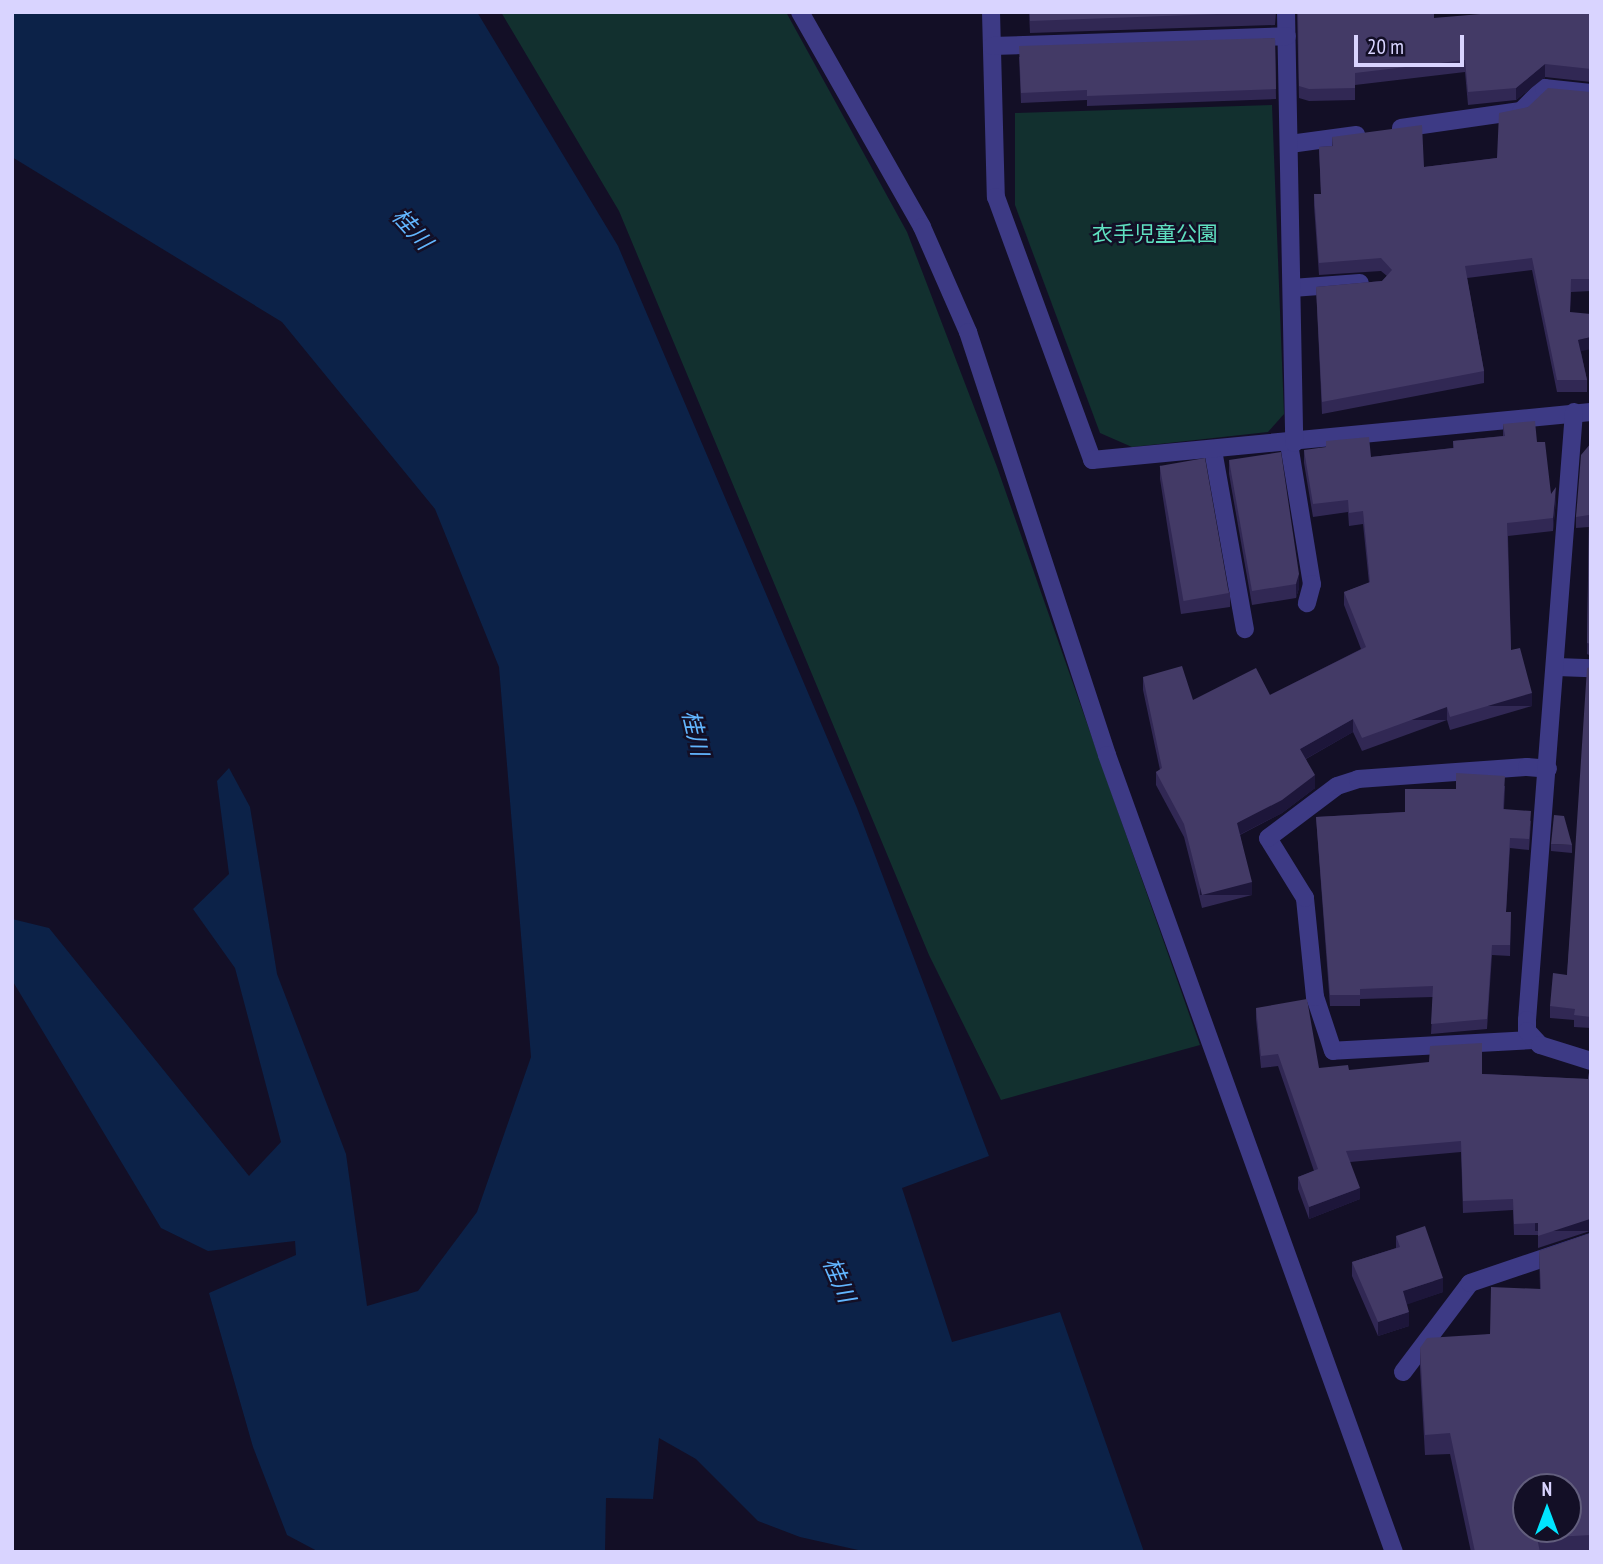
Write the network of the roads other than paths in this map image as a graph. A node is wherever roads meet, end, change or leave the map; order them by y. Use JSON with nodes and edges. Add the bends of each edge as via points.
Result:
{"nodes":[{"id":1,"x":800,"y":12,"type":"edge"},
{"id":2,"x":991,"y":12,"type":"edge"},
{"id":3,"x":1286,"y":12,"type":"edge"},
{"id":4,"x":1287,"y":36,"type":"junction"},
{"id":5,"x":992,"y":46,"type":"junction"},
{"id":6,"x":1591,"y":93,"type":"edge"},
{"id":7,"x":1290,"y":144,"type":"junction"},
{"id":8,"x":1381,"y":282,"type":"edge"},
{"id":9,"x":1292,"y":288,"type":"junction"},
{"id":10,"x":1582,"y":412,"type":"edge"},
{"id":11,"x":1291,"y":443,"type":"junction"},
{"id":12,"x":1213,"y":450,"type":"junction"},
{"id":13,"x":1307,"y":603,"type":"dead end"},
{"id":14,"x":1245,"y":629,"type":"dead end"},
{"id":15,"x":1556,"y":667,"type":"junction"},
{"id":16,"x":1591,"y":668,"type":"edge"},
{"id":17,"x":1548,"y":769,"type":"junction"},
{"id":18,"x":1533,"y":1040,"type":"junction"},
{"id":19,"x":1591,"y":1061,"type":"edge"},
{"id":20,"x":1591,"y":1242,"type":"edge"},
{"id":21,"x":1403,"y":1372,"type":"dead end"},
{"id":22,"x":1394,"y":1552,"type":"edge"}],
"edges":[{"from":1,"to":22,"type":"street","via":[[922,227],[968,332],[1107,755]]},
{"from":2,"to":5,"type":"street"},
{"from":3,"to":4,"type":"street"},
{"from":4,"to":5,"type":"street"},
{"from":4,"to":7,"type":"street"},
{"from":5,"to":12,"type":"street","via":[[996,197],[1092,460]]},
{"from":6,"to":7,"type":"street","via":[[1544,88],[1521,111]]},
{"from":7,"to":9,"type":"street"},
{"from":8,"to":9,"type":"street"},
{"from":9,"to":11,"type":"street"},
{"from":10,"to":11,"type":"street"},
{"from":10,"to":15,"type":"street"},
{"from":11,"to":12,"type":"street"},
{"from":11,"to":13,"type":"street","via":[[1312,584]]},
{"from":12,"to":14,"type":"street"},
{"from":15,"to":16,"type":"street"},
{"from":15,"to":17,"type":"street"},
{"from":17,"to":18,"type":"street","via":[[1527,1020]]},
{"from":17,"to":18,"type":"street","via":[[1358,779],[1337,786],[1268,838],[1305,898],[1315,997],[1333,1051]]},
{"from":18,"to":19,"type":"street"},
{"from":20,"to":21,"type":"street","via":[[1470,1283]]}]}
